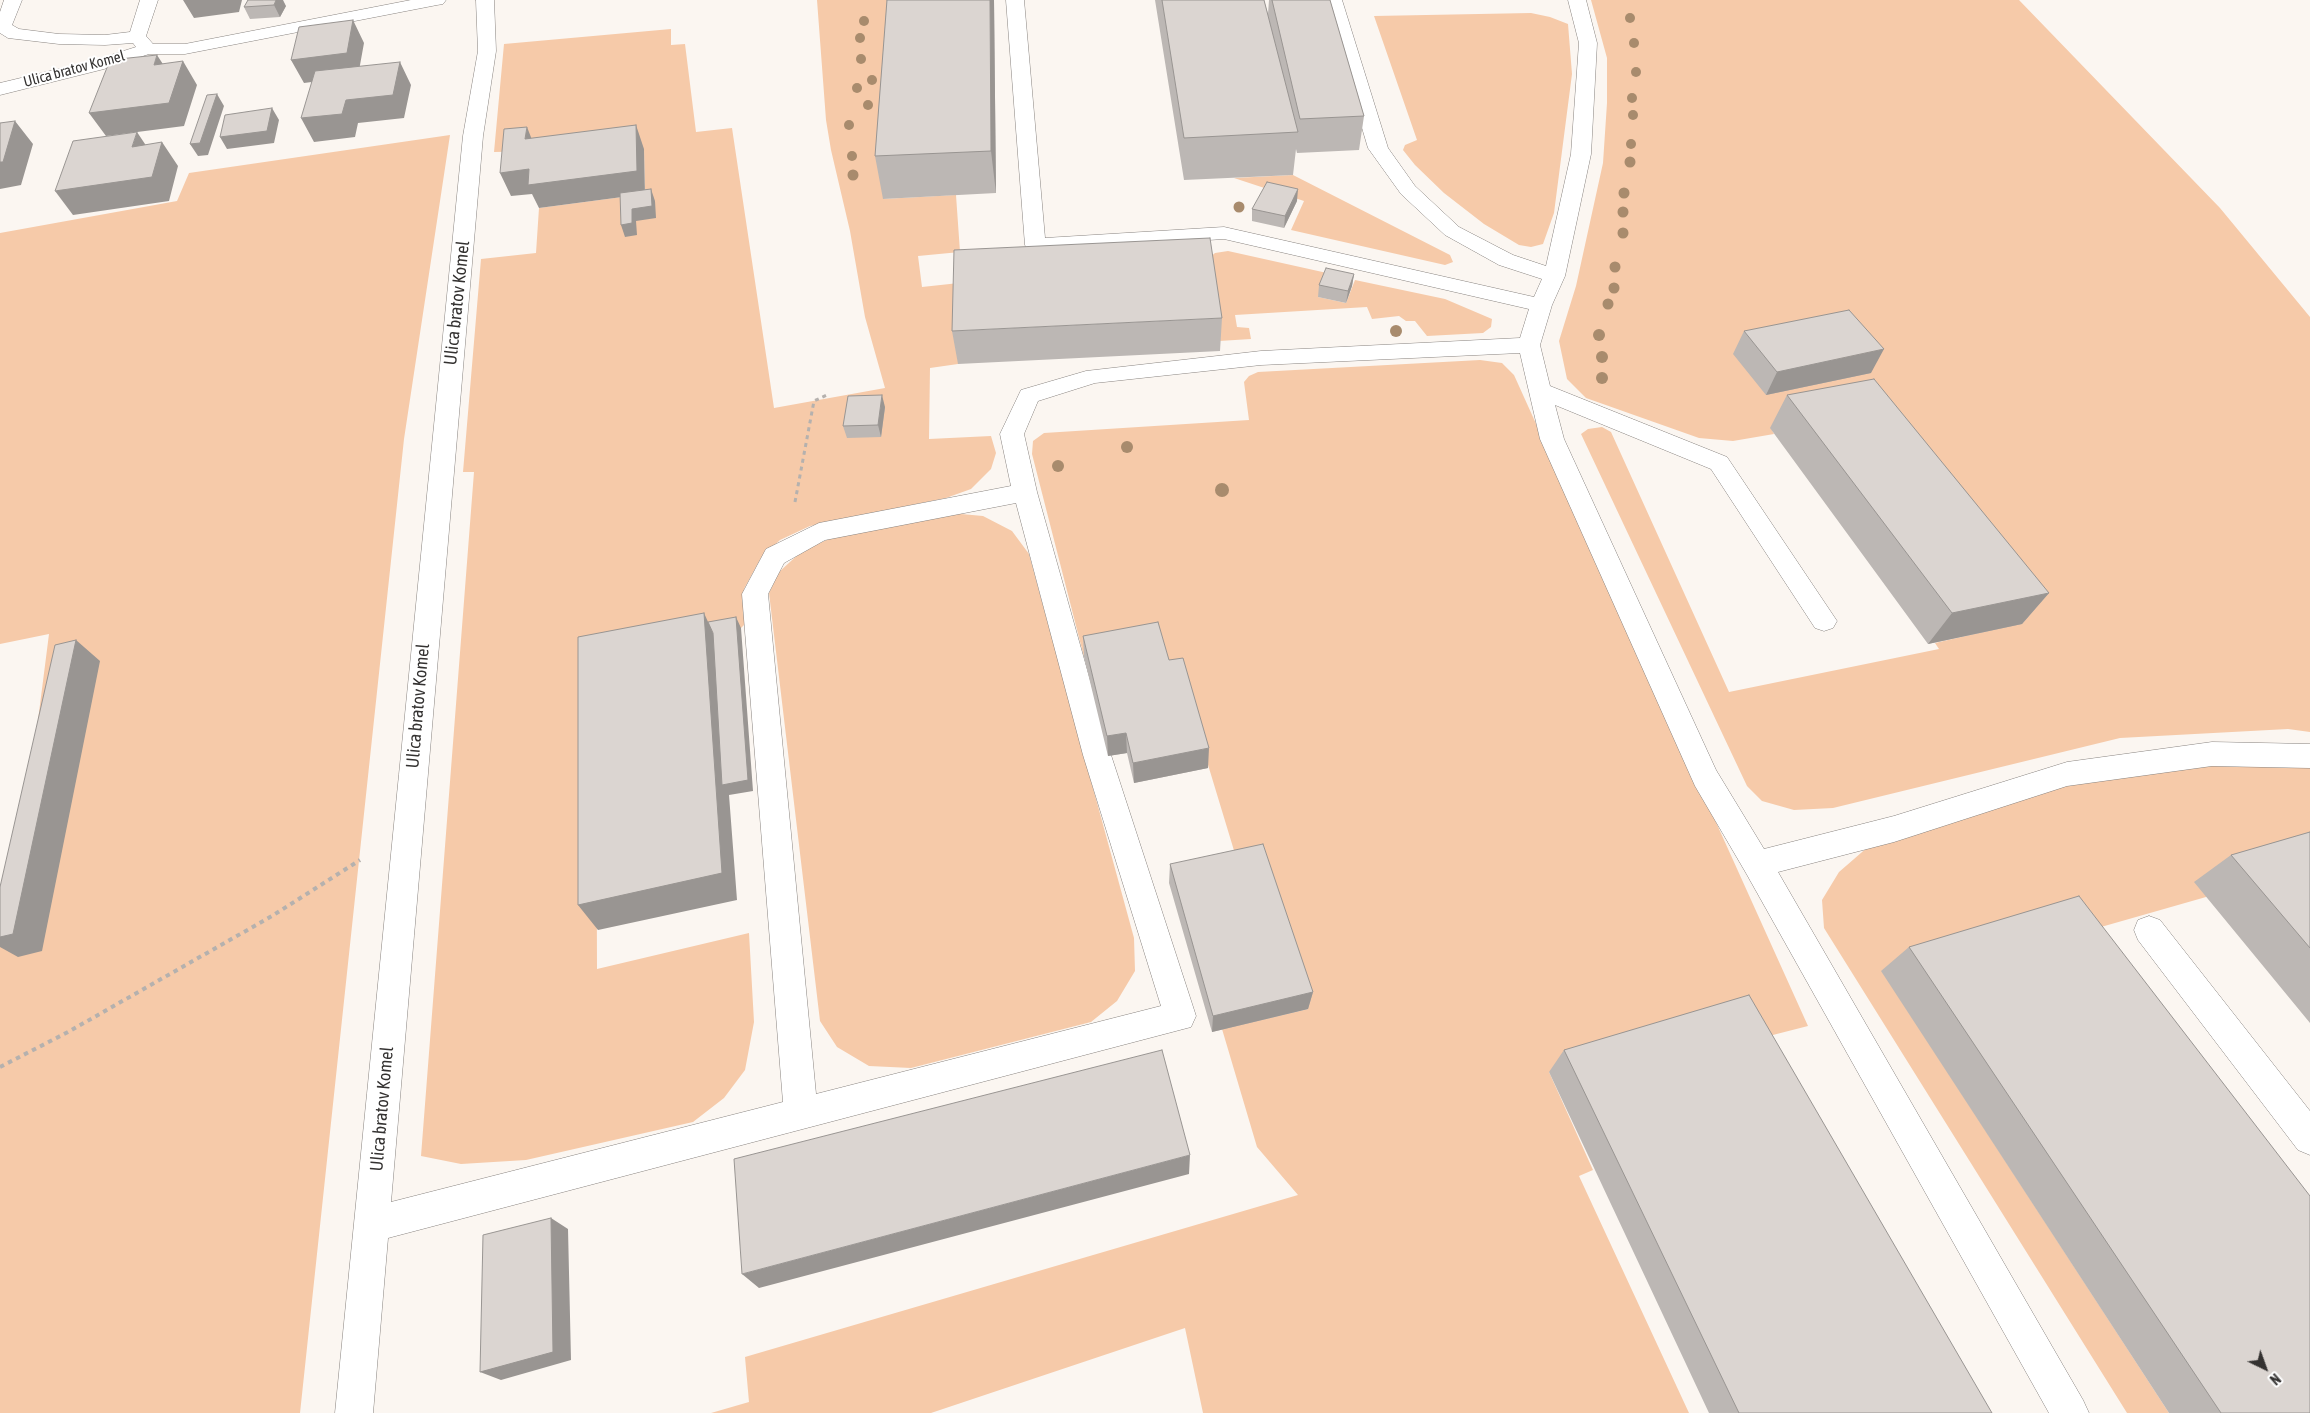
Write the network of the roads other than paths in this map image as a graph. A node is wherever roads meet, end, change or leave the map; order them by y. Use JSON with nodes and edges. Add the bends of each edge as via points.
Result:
{"nodes":[{"id":1,"x":13,"y":0,"type":"edge"},
{"id":2,"x":149,"y":0,"type":"edge"},
{"id":3,"x":437,"y":0,"type":"edge"},
{"id":4,"x":485,"y":0,"type":"edge"},
{"id":5,"x":1016,"y":0,"type":"edge"},
{"id":6,"x":1333,"y":0,"type":"edge"},
{"id":7,"x":1577,"y":0,"type":"edge"},
{"id":8,"x":143,"y":43,"type":"junction"},
{"id":9,"x":0,"y":89,"type":"edge"},
{"id":10,"x":1554,"y":276,"type":"junction"},
{"id":11,"x":1541,"y":305,"type":"junction"},
{"id":12,"x":1529,"y":345,"type":"junction"},
{"id":13,"x":1538,"y":390,"type":"junction"},
{"id":14,"x":1025,"y":492,"type":"junction"},
{"id":15,"x":1824,"y":621,"type":"dead end"},
{"id":16,"x":2310,"y":756,"type":"edge"},
{"id":17,"x":1757,"y":864,"type":"junction"},
{"id":18,"x":2149,"y":930,"type":"dead end"},
{"id":19,"x":801,"y":1113,"type":"junction"},
{"id":20,"x":2310,"y":1138,"type":"edge"},
{"id":21,"x":371,"y":1225,"type":"junction"},
{"id":22,"x":354,"y":1413,"type":"edge"},
{"id":23,"x":2070,"y":1413,"type":"edge"}],
"edges":[{"from":1,"to":8,"type":"street","name":"Ulica bratov Komel","via":[[3,27],[14,34]]},
{"from":2,"to":8,"type":"street","name":"Ulica bratov Komel"},
{"from":3,"to":8,"type":"street","name":"Ulica bratov Komel","via":[[186,50]]},
{"from":4,"to":21,"type":"street","name":"Ulica bratov Komel","via":[[487,51],[474,136]]},
{"from":5,"to":11,"type":"street","via":[[1035,245],[1224,233]]},
{"from":6,"to":10,"type":"street","via":[[1378,148],[1408,190],[1452,231],[1506,260]]},
{"from":7,"to":10,"type":"street","via":[[1588,43],[1581,154]]},
{"from":8,"to":9,"type":"street","name":"Ulica bratov Komel","via":[[98,65]]},
{"from":10,"to":11,"type":"street"},
{"from":11,"to":12,"type":"street"},
{"from":12,"to":13,"type":"street"},
{"from":12,"to":14,"type":"street","via":[[1261,358],[1094,376],[1029,396],[1012,434]]},
{"from":13,"to":15,"type":"street","via":[[1719,463]]},
{"from":13,"to":17,"type":"street","via":[[1552,438],[1705,777]]},
{"from":14,"to":19,"type":"street","via":[[819,532],[775,556],[755,594]]},
{"from":14,"to":19,"type":"street","via":[[1097,755],[1180,1016]]},
{"from":16,"to":17,"type":"street","via":[[2212,754],[2066,774],[1894,829]]},
{"from":17,"to":23,"type":"street"},
{"from":18,"to":20,"type":"street"},
{"from":19,"to":21,"type":"street"},
{"from":21,"to":22,"type":"street","name":"Ulica bratov Komel"}]}
